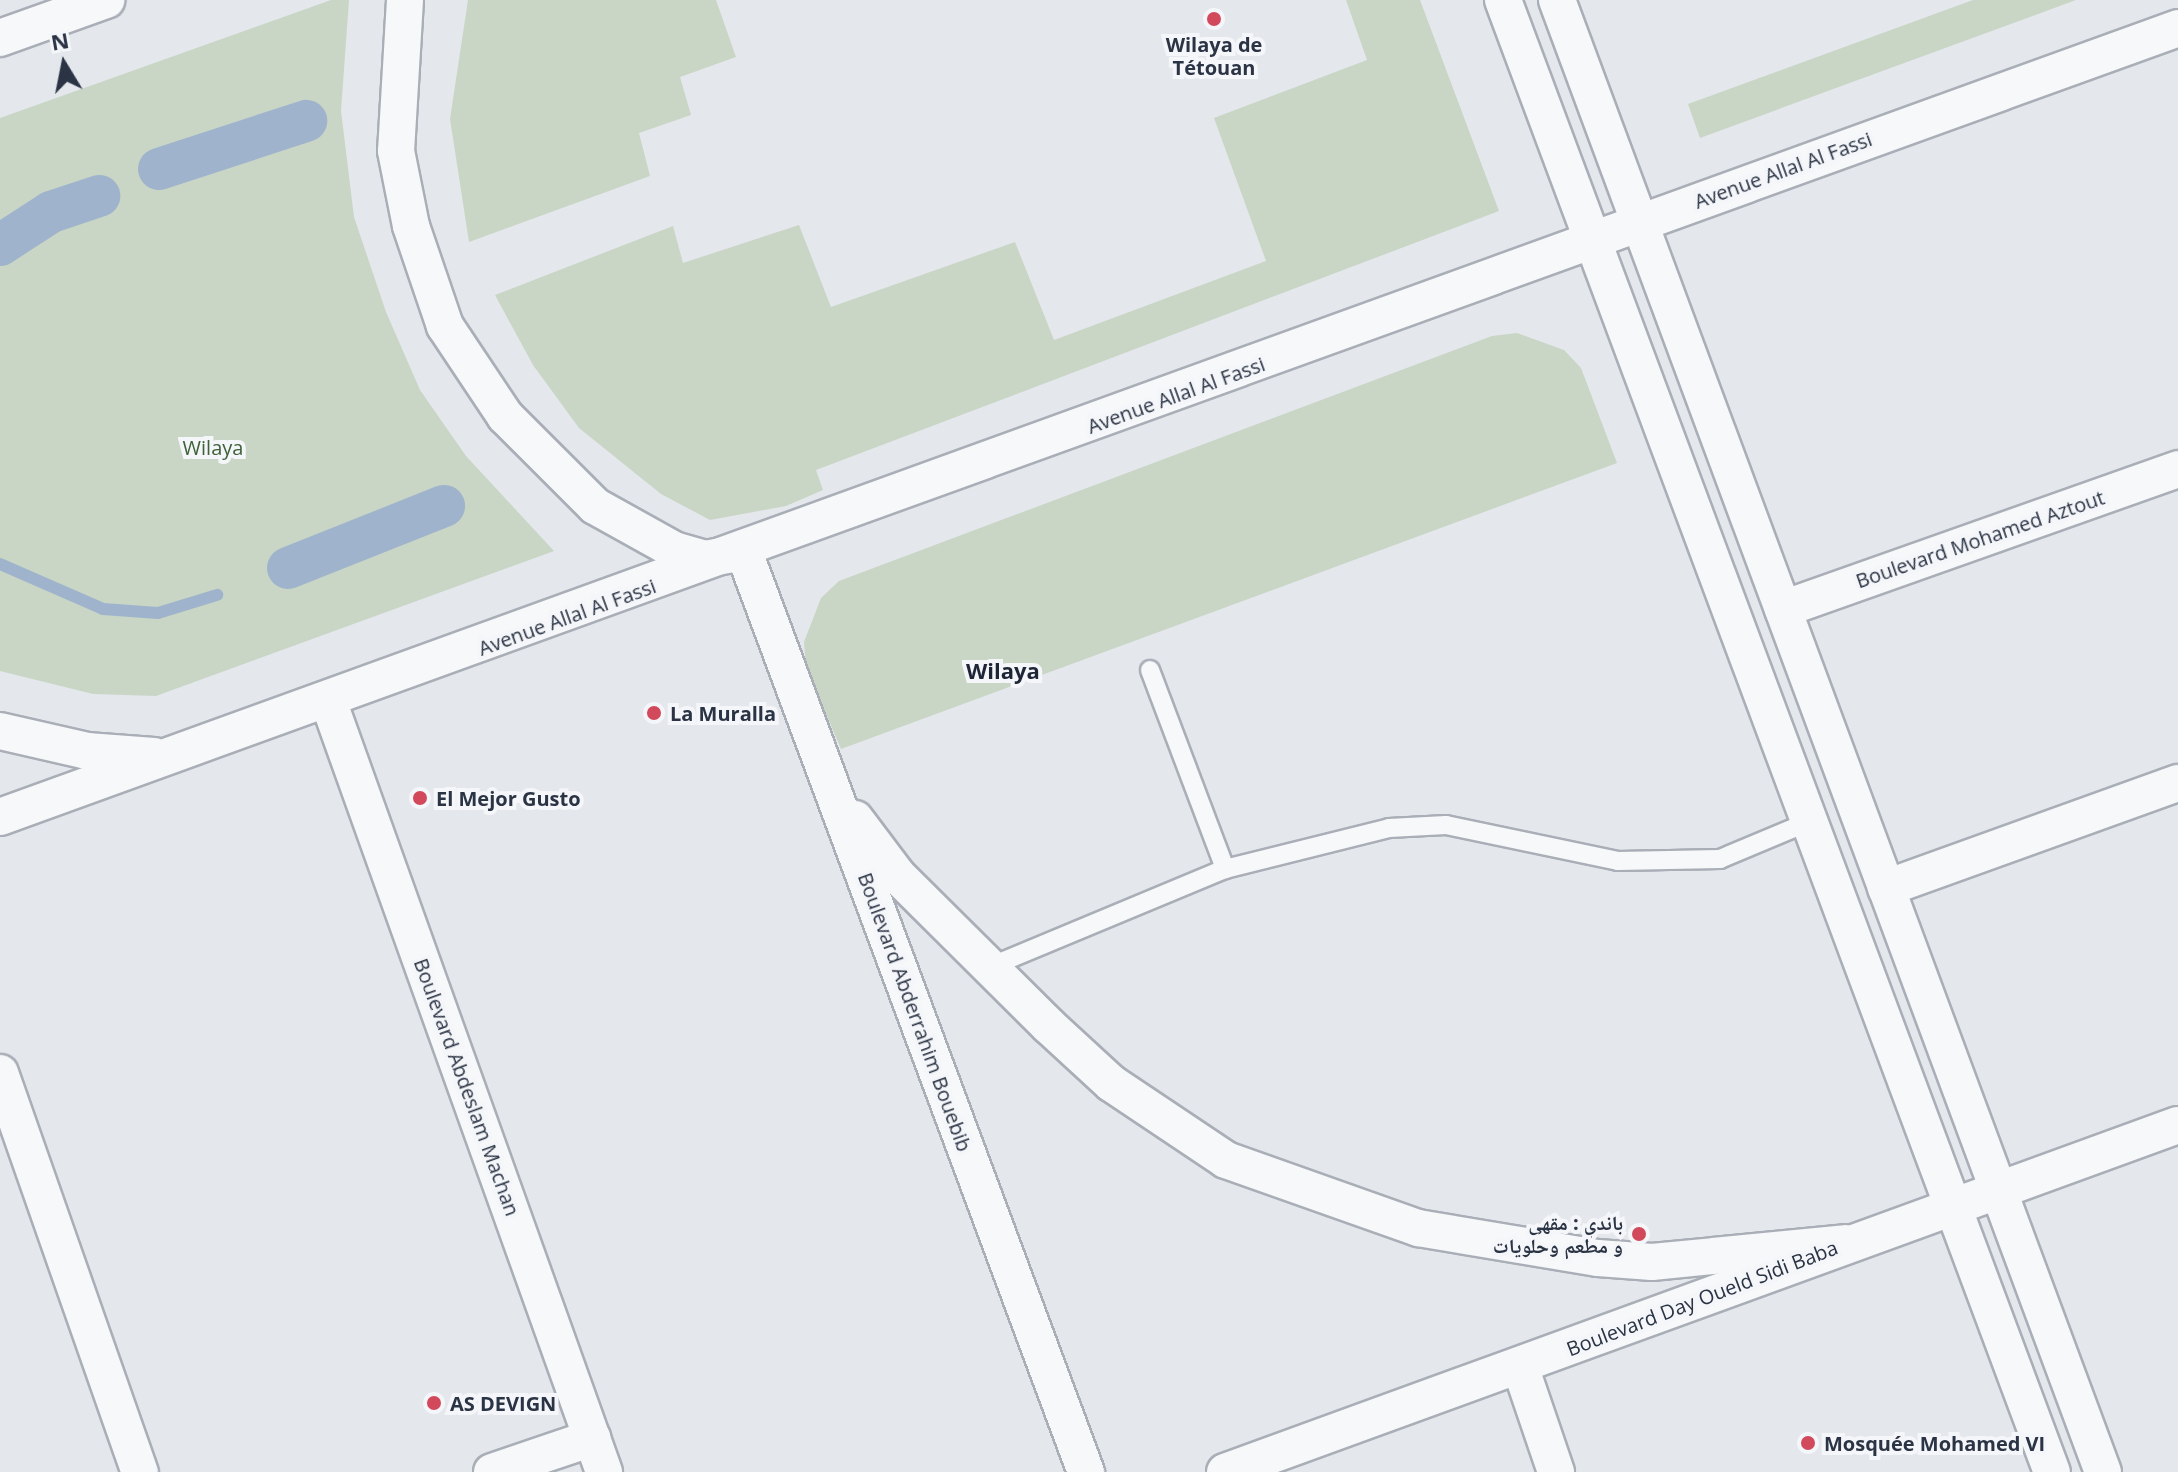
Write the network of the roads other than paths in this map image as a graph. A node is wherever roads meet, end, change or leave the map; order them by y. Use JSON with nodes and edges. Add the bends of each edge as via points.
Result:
{"nodes":[{"id":1,"x":106,"y":0,"type":"edge"},
{"id":2,"x":405,"y":0,"type":"edge"},
{"id":3,"x":1503,"y":0,"type":"edge"},
{"id":4,"x":1557,"y":0,"type":"edge"},
{"id":5,"x":2178,"y":28,"type":"edge"},
{"id":6,"x":0,"y":38,"type":"edge"},
{"id":7,"x":1640,"y":223,"type":"junction"},
{"id":8,"x":1590,"y":242,"type":"junction"},
{"id":9,"x":2178,"y":469,"type":"edge"},
{"id":10,"x":744,"y":552,"type":"junction"},
{"id":11,"x":1783,"y":609,"type":"junction"},
{"id":12,"x":1150,"y":670,"type":"dead end"},
{"id":13,"x":329,"y":703,"type":"junction"},
{"id":14,"x":0,"y":731,"type":"edge"},
{"id":15,"x":171,"y":757,"type":"junction"},
{"id":16,"x":2178,"y":783,"type":"edge"},
{"id":17,"x":835,"y":797,"type":"junction"},
{"id":18,"x":0,"y":817,"type":"edge"},
{"id":19,"x":1808,"y":822,"type":"junction"},
{"id":20,"x":1225,"y":869,"type":"junction"},
{"id":21,"x":1886,"y":888,"type":"junction"},
{"id":22,"x":987,"y":968,"type":"junction"},
{"id":23,"x":0,"y":1073,"type":"edge"},
{"id":24,"x":2178,"y":1125,"type":"edge"},
{"id":25,"x":1998,"y":1187,"type":"junction"},
{"id":26,"x":1951,"y":1205,"type":"junction"},
{"id":27,"x":1845,"y":1243,"type":"junction"},
{"id":28,"x":1521,"y":1369,"type":"junction"},
{"id":29,"x":592,"y":1438,"type":"junction"},
{"id":30,"x":140,"y":1472,"type":"edge"},
{"id":31,"x":492,"y":1472,"type":"edge"},
{"id":32,"x":604,"y":1472,"type":"edge"},
{"id":33,"x":1086,"y":1472,"type":"edge"},
{"id":34,"x":1225,"y":1472,"type":"edge"},
{"id":35,"x":1556,"y":1472,"type":"edge"},
{"id":36,"x":2052,"y":1472,"type":"edge"},
{"id":37,"x":2103,"y":1472,"type":"edge"}],
"edges":[{"from":1,"to":6,"type":"street"},
{"from":2,"to":10,"type":"street","via":[[396,151],[427,278],[464,361],[505,416],[595,506],[674,550],[705,559]]},
{"from":3,"to":8,"type":"street"},
{"from":4,"to":7,"type":"street"},
{"from":5,"to":7,"type":"street","name":"Avenue Allal Al Fassi"},
{"from":7,"to":8,"type":"street","name":"Avenue Allal Al Fassi"},
{"from":7,"to":11,"type":"street"},
{"from":8,"to":10,"type":"street","name":"Avenue Allal Al Fassi"},
{"from":8,"to":19,"type":"street"},
{"from":9,"to":11,"type":"street","name":"Boulevard Mohamed Aztout"},
{"from":10,"to":13,"type":"street","name":"Avenue Allal Al Fassi"},
{"from":10,"to":17,"type":"street","name":"Boulevard Abderrahim Bouebib"},
{"from":11,"to":21,"type":"street"},
{"from":12,"to":20,"type":"lane"},
{"from":13,"to":15,"type":"street","name":"Avenue Allal Al Fassi"},
{"from":13,"to":29,"type":"street","name":"Boulevard Abdeslam Machan"},
{"from":14,"to":15,"type":"street","name":"Avenue Allal Al Fassi","via":[[87,751]]},
{"from":15,"to":18,"type":"street","name":"Avenue Allal Al Fassi"},
{"from":16,"to":21,"type":"street"},
{"from":17,"to":22,"type":"street","via":[[898,876]]},
{"from":17,"to":33,"type":"street","name":"Boulevard Abderrahim Bouebib"},
{"from":19,"to":20,"type":"lane","via":[[1720,859],[1618,861],[1446,825],[1389,828]]},
{"from":19,"to":26,"type":"street"},
{"from":20,"to":22,"type":"lane"},
{"from":21,"to":25,"type":"street"},
{"from":22,"to":27,"type":"street","via":[[1111,1083],[1226,1160],[1418,1228],[1652,1262]]},
{"from":23,"to":30,"type":"street"},
{"from":24,"to":25,"type":"street","name":"Boulevard Day Oueld Sidi Baba"},
{"from":25,"to":26,"type":"street","name":"Boulevard Day Oueld Sidi Baba"},
{"from":25,"to":37,"type":"street"},
{"from":26,"to":27,"type":"street","name":"Boulevard Day Oueld Sidi Baba"},
{"from":26,"to":36,"type":"street"},
{"from":27,"to":28,"type":"street","name":"Boulevard Day Oueld Sidi Baba"},
{"from":28,"to":34,"type":"street","name":"Boulevard Day Oueld Sidi Baba"},
{"from":28,"to":35,"type":"street"},
{"from":29,"to":31,"type":"street"},
{"from":29,"to":32,"type":"street","name":"Boulevard Abdeslam Machan"}]}
